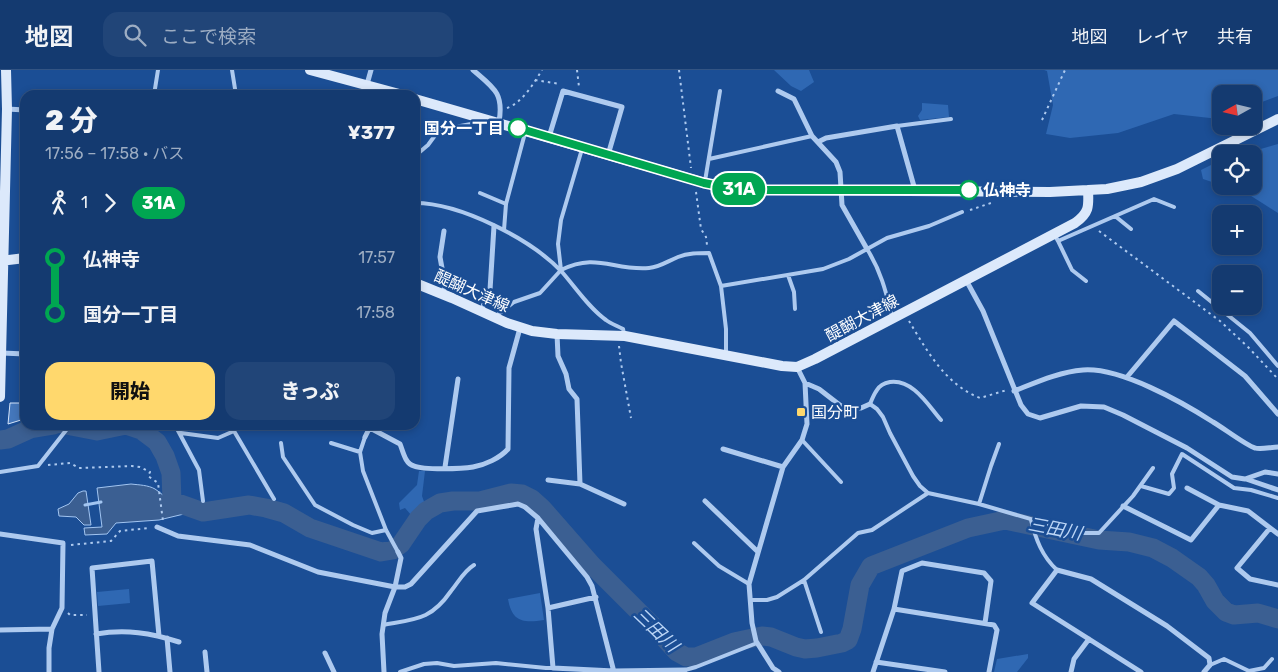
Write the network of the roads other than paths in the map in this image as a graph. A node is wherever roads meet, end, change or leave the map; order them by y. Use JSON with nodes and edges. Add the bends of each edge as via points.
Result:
{"nodes":[{"id":1,"x":6,"y":70,"type":"edge"},
{"id":2,"x":158,"y":70,"type":"edge"},
{"id":3,"x":232,"y":70,"type":"edge"},
{"id":4,"x":310,"y":70,"type":"edge"},
{"id":5,"x":371,"y":70,"type":"edge"},
{"id":6,"x":473,"y":70,"type":"edge"},
{"id":7,"x":366,"y":84,"type":"junction"},
{"id":8,"x":155,"y":90,"type":"edge"},
{"id":9,"x":235,"y":90,"type":"edge"},
{"id":10,"x":365,"y":90,"type":"edge"},
{"id":11,"x":386,"y":90,"type":"edge"},
{"id":12,"x":720,"y":91,"type":"dead end"},
{"id":13,"x":778,"y":91,"type":"dead end"},
{"id":14,"x":420,"y":100,"type":"edge"},
{"id":15,"x":7,"y":109,"type":"junction"},
{"id":16,"x":20,"y":110,"type":"edge"},
{"id":17,"x":477,"y":117,"type":"junction"},
{"id":18,"x":951,"y":119,"type":"dead end"},
{"id":19,"x":1278,"y":119,"type":"edge"},
{"id":20,"x":499,"y":122,"type":"junction"},
{"id":21,"x":897,"y":126,"type":"junction"},
{"id":22,"x":526,"y":131,"type":"junction"},
{"id":23,"x":812,"y":136,"type":"junction"},
{"id":24,"x":549,"y":137,"type":"junction"},
{"id":25,"x":818,"y":142,"type":"junction"},
{"id":26,"x":582,"y":147,"type":"junction"},
{"id":27,"x":420,"y":152,"type":"edge"},
{"id":28,"x":608,"y":155,"type":"junction"},
{"id":29,"x":709,"y":159,"type":"junction"},
{"id":30,"x":698,"y":181,"type":"junction"},
{"id":31,"x":841,"y":189,"type":"junction"},
{"id":32,"x":916,"y":190,"type":"junction"},
{"id":33,"x":1088,"y":190,"type":"junction"},
{"id":34,"x":480,"y":193,"type":"dead end"},
{"id":35,"x":420,"y":204,"type":"edge"},
{"id":36,"x":506,"y":204,"type":"junction"},
{"id":37,"x":1174,"y":208,"type":"dead end"},
{"id":38,"x":962,"y":212,"type":"road end"},
{"id":39,"x":1115,"y":216,"type":"junction"},
{"id":40,"x":494,"y":226,"type":"junction"},
{"id":41,"x":1131,"y":229,"type":"dead end"},
{"id":42,"x":504,"y":230,"type":"junction"},
{"id":43,"x":444,"y":231,"type":"dead end"},
{"id":44,"x":1056,"y":238,"type":"junction"},
{"id":45,"x":867,"y":249,"type":"junction"},
{"id":46,"x":20,"y":259,"type":"edge"},
{"id":47,"x":2,"y":261,"type":"edge"},
{"id":48,"x":560,"y":270,"type":"junction"},
{"id":49,"x":788,"y":275,"type":"junction"},
{"id":50,"x":966,"y":280,"type":"junction"},
{"id":51,"x":1086,"y":282,"type":"dead end"},
{"id":52,"x":420,"y":285,"type":"edge"},
{"id":53,"x":721,"y":286,"type":"junction"},
{"id":54,"x":1198,"y":290,"type":"dead end"},
{"id":55,"x":443,"y":294,"type":"junction"},
{"id":56,"x":795,"y":309,"type":"dead end"},
{"id":57,"x":481,"y":311,"type":"junction"},
{"id":58,"x":495,"y":317,"type":"junction"},
{"id":59,"x":893,"y":318,"type":"junction"},
{"id":60,"x":520,"y":328,"type":"junction"},
{"id":61,"x":557,"y":334,"type":"junction"},
{"id":62,"x":622,"y":336,"type":"junction"},
{"id":63,"x":1,"y":353,"type":"edge"},
{"id":64,"x":20,"y":354,"type":"edge"},
{"id":65,"x":726,"y":356,"type":"junction"},
{"id":66,"x":1278,"y":366,"type":"edge"},
{"id":67,"x":797,"y":367,"type":"junction"},
{"id":68,"x":1127,"y":377,"type":"junction"},
{"id":69,"x":458,"y":379,"type":"dead end"},
{"id":70,"x":805,"y":383,"type":"junction"},
{"id":71,"x":1014,"y":390,"type":"junction"},
{"id":72,"x":0,"y":397,"type":"edge"},
{"id":73,"x":870,"y":404,"type":"junction"},
{"id":74,"x":1278,"y":414,"type":"edge"},
{"id":75,"x":941,"y":420,"type":"dead end"},
{"id":76,"x":67,"y":430,"type":"dead end"},
{"id":77,"x":179,"y":430,"type":"edge"},
{"id":78,"x":369,"y":430,"type":"edge"},
{"id":79,"x":377,"y":430,"type":"edge"},
{"id":80,"x":181,"y":433,"type":"junction"},
{"id":81,"x":365,"y":437,"type":"joint"},
{"id":82,"x":802,"y":440,"type":"junction"},
{"id":83,"x":281,"y":443,"type":"dead end"},
{"id":84,"x":330,"y":443,"type":"dead end"},
{"id":85,"x":999,"y":444,"type":"dead end"},
{"id":86,"x":1278,"y":447,"type":"edge"},
{"id":87,"x":723,"y":449,"type":"dead end"},
{"id":88,"x":360,"y":452,"type":"junction"},
{"id":89,"x":782,"y":466,"type":"junction"},
{"id":90,"x":445,"y":468,"type":"junction"},
{"id":91,"x":1153,"y":468,"type":"dead end"},
{"id":92,"x":0,"y":472,"type":"edge"},
{"id":93,"x":1278,"y":474,"type":"edge"},
{"id":94,"x":1245,"y":479,"type":"junction"},
{"id":95,"x":548,"y":480,"type":"dead end"},
{"id":96,"x":841,"y":482,"type":"dead end"},
{"id":97,"x":580,"y":484,"type":"junction"},
{"id":98,"x":1141,"y":486,"type":"junction"},
{"id":99,"x":1187,"y":488,"type":"dead end"},
{"id":100,"x":1278,"y":490,"type":"edge"},
{"id":101,"x":928,"y":493,"type":"junction"},
{"id":102,"x":1278,"y":498,"type":"edge"},
{"id":103,"x":274,"y":499,"type":"dead end"},
{"id":104,"x":203,"y":501,"type":"dead end"},
{"id":105,"x":705,"y":501,"type":"dead end"},
{"id":106,"x":624,"y":504,"type":"dead end"},
{"id":107,"x":979,"y":504,"type":"junction"},
{"id":108,"x":1219,"y":505,"type":"junction"},
{"id":109,"x":1122,"y":506,"type":"junction"},
{"id":110,"x":538,"y":518,"type":"junction"},
{"id":111,"x":1031,"y":520,"type":"junction"},
{"id":112,"x":159,"y":528,"type":"road end"},
{"id":113,"x":1270,"y":528,"type":"junction"},
{"id":114,"x":386,"y":530,"type":"junction"},
{"id":115,"x":0,"y":534,"type":"edge"},
{"id":116,"x":1278,"y":534,"type":"edge"},
{"id":117,"x":694,"y":543,"type":"dead end"},
{"id":118,"x":757,"y":551,"type":"junction"},
{"id":119,"x":398,"y":552,"type":"joint"},
{"id":120,"x":474,"y":565,"type":"dead end"},
{"id":121,"x":1057,"y":570,"type":"junction"},
{"id":122,"x":804,"y":580,"type":"junction"},
{"id":123,"x":749,"y":584,"type":"junction"},
{"id":124,"x":1278,"y":585,"type":"edge"},
{"id":125,"x":395,"y":587,"type":"junction"},
{"id":126,"x":596,"y":597,"type":"junction"},
{"id":127,"x":749,"y":600,"type":"junction"},
{"id":128,"x":548,"y":608,"type":"junction"},
{"id":129,"x":894,"y":609,"type":"junction"},
{"id":130,"x":985,"y":623,"type":"junction"},
{"id":131,"x":383,"y":625,"type":"junction"},
{"id":132,"x":52,"y":629,"type":"junction"},
{"id":133,"x":0,"y":630,"type":"edge"},
{"id":134,"x":821,"y":632,"type":"dead end"},
{"id":135,"x":96,"y":634,"type":"junction"},
{"id":136,"x":158,"y":636,"type":"junction"},
{"id":137,"x":167,"y":638,"type":"junction"},
{"id":138,"x":1089,"y":639,"type":"junction"},
{"id":139,"x":179,"y":642,"type":"dead end"},
{"id":140,"x":757,"y":642,"type":"junction"},
{"id":141,"x":205,"y":652,"type":"dead end"},
{"id":142,"x":325,"y":653,"type":"dead end"},
{"id":143,"x":1272,"y":659,"type":"dead end"},
{"id":144,"x":876,"y":662,"type":"junction"},
{"id":145,"x":1210,"y":665,"type":"junction"},
{"id":146,"x":553,"y":668,"type":"junction"},
{"id":147,"x":773,"y":668,"type":"junction"},
{"id":148,"x":540,"y":670,"type":"edge"},
{"id":149,"x":685,"y":670,"type":"joint"},
{"id":150,"x":49,"y":672,"type":"edge"},
{"id":151,"x":99,"y":672,"type":"edge"},
{"id":152,"x":170,"y":672,"type":"edge"},
{"id":153,"x":207,"y":672,"type":"edge"},
{"id":154,"x":334,"y":672,"type":"edge"},
{"id":155,"x":384,"y":672,"type":"edge"},
{"id":156,"x":400,"y":672,"type":"edge"},
{"id":157,"x":614,"y":672,"type":"edge"},
{"id":158,"x":768,"y":672,"type":"edge"},
{"id":159,"x":779,"y":672,"type":"edge"},
{"id":160,"x":873,"y":672,"type":"edge"},
{"id":161,"x":945,"y":672,"type":"edge"},
{"id":162,"x":989,"y":672,"type":"edge"},
{"id":163,"x":1071,"y":672,"type":"edge"},
{"id":164,"x":1140,"y":672,"type":"edge"},
{"id":165,"x":1204,"y":672,"type":"edge"}],
"edges":[{"from":1,"to":15,"type":"street"},
{"from":2,"to":8,"type":"lane"},
{"from":3,"to":9,"type":"lane"},
{"from":4,"to":7,"type":"street"},
{"from":5,"to":7,"type":"street"},
{"from":6,"to":20,"type":"street","via":[[494,89],[500,101]]},
{"from":7,"to":10,"type":"street"},
{"from":7,"to":11,"type":"street"},
{"from":12,"to":29,"type":"lane"},
{"from":13,"to":23,"type":"street","via":[[794,99]]},
{"from":14,"to":17,"type":"street"},
{"from":15,"to":16,"type":"street"},
{"from":15,"to":47,"type":"street"},
{"from":17,"to":20,"type":"street"},
{"from":17,"to":27,"type":"lane","via":[[471,124],[439,130]]},
{"from":18,"to":21,"type":"lane"},
{"from":19,"to":33,"type":"street","via":[[1160,175],[1124,186]]},
{"from":20,"to":22,"type":"street"},
{"from":21,"to":25,"type":"street"},
{"from":21,"to":32,"type":"street"},
{"from":22,"to":24,"type":"street"},
{"from":22,"to":36,"type":"lane"},
{"from":23,"to":25,"type":"street"},
{"from":23,"to":29,"type":"lane"},
{"from":24,"to":26,"type":"street"},
{"from":24,"to":28,"type":"street","via":[[563,91],[622,107]]},
{"from":25,"to":31,"type":"street","via":[[836,162]]},
{"from":26,"to":28,"type":"street"},
{"from":26,"to":48,"type":"lane","via":[[561,220],[558,244]]},
{"from":28,"to":30,"type":"street"},
{"from":29,"to":30,"type":"lane"},
{"from":30,"to":31,"type":"street","via":[[755,190]]},
{"from":31,"to":32,"type":"street"},
{"from":31,"to":45,"type":"street","via":[[842,205]]},
{"from":32,"to":33,"type":"street"},
{"from":33,"to":44,"type":"street","name":"醍醐大津線","via":[[1089,204],[1084,216]]},
{"from":34,"to":36,"type":"lane"},
{"from":35,"to":40,"type":"lane","via":[[448,207]]},
{"from":36,"to":42,"type":"lane"},
{"from":37,"to":39,"type":"lane","via":[[1154,199]]},
{"from":38,"to":45,"type":"lane","via":[[887,238]]},
{"from":39,"to":41,"type":"lane"},
{"from":39,"to":44,"type":"lane"},
{"from":40,"to":42,"type":"lane"},
{"from":40,"to":57,"type":"street","via":[[490,290]]},
{"from":42,"to":48,"type":"lane","via":[[521,239]]},
{"from":43,"to":55,"type":"street","via":[[440,258],[445,285]]},
{"from":44,"to":50,"type":"street","name":"醍醐大津線"},
{"from":44,"to":51,"type":"lane","via":[[1072,270]]},
{"from":45,"to":49,"type":"lane","via":[[823,269]]},
{"from":45,"to":59,"type":"lane","via":[[884,284]]},
{"from":46,"to":47,"type":"street"},
{"from":47,"to":63,"type":"street"},
{"from":48,"to":53,"type":"lane","via":[[581,262],[651,268],[691,253],[709,253]]},
{"from":48,"to":58,"type":"lane","via":[[540,293],[514,302]]},
{"from":48,"to":62,"type":"lane","via":[[606,321],[623,329]]},
{"from":49,"to":53,"type":"lane"},
{"from":49,"to":56,"type":"lane"},
{"from":50,"to":59,"type":"street","name":"醍醐大津線"},
{"from":50,"to":71,"type":"street","via":[[983,311]]},
{"from":52,"to":55,"type":"street","name":"醍醐大津線"},
{"from":53,"to":65,"type":"lane"},
{"from":54,"to":66,"type":"lane","via":[[1250,333]]},
{"from":55,"to":57,"type":"street","name":"醍醐大津線"},
{"from":57,"to":58,"type":"street","name":"醍醐大津線"},
{"from":58,"to":60,"type":"street","name":"醍醐大津線"},
{"from":59,"to":67,"type":"street","name":"醍醐大津線"},
{"from":60,"to":61,"type":"street","name":"醍醐大津線"},
{"from":60,"to":90,"type":"street","via":[[509,368],[508,450],[502,456],[474,467]]},
{"from":61,"to":62,"type":"street","name":"醍醐大津線"},
{"from":61,"to":97,"type":"street","via":[[558,356],[569,389],[577,399]]},
{"from":62,"to":65,"type":"street","name":"醍醐大津線"},
{"from":63,"to":64,"type":"street"},
{"from":63,"to":72,"type":"street"},
{"from":65,"to":67,"type":"street","name":"醍醐大津線"},
{"from":67,"to":70,"type":"street"},
{"from":68,"to":71,"type":"street","via":[[1104,370],[1067,372]]},
{"from":68,"to":74,"type":"street","via":[[1174,322],[1245,376]]},
{"from":68,"to":86,"type":"street","via":[[1202,415],[1255,448]]},
{"from":69,"to":90,"type":"street"},
{"from":70,"to":73,"type":"street","via":[[841,406],[861,408]]},
{"from":70,"to":82,"type":"street","via":[[807,424]]},
{"from":71,"to":94,"type":"street","via":[[1028,414],[1040,418],[1081,406],[1104,407],[1187,448],[1232,477]]},
{"from":73,"to":75,"type":"lane","via":[[881,385],[904,383],[913,388]]},
{"from":73,"to":101,"type":"lane","via":[[883,417],[913,476]]},
{"from":76,"to":92,"type":"lane","via":[[38,466]]},
{"from":77,"to":80,"type":"lane"},
{"from":78,"to":81,"type":"street"},
{"from":79,"to":90,"type":"street","via":[[400,444],[412,466]]},
{"from":80,"to":103,"type":"lane","via":[[218,438],[234,431]]},
{"from":80,"to":104,"type":"lane","via":[[199,470]]},
{"from":81,"to":88,"type":"lane"},
{"from":82,"to":89,"type":"street"},
{"from":82,"to":96,"type":"lane"},
{"from":83,"to":114,"type":"lane","via":[[282,457],[315,505],[372,533]]},
{"from":84,"to":88,"type":"lane"},
{"from":85,"to":107,"type":"lane"},
{"from":87,"to":89,"type":"street"},
{"from":88,"to":114,"type":"lane","via":[[363,471]]},
{"from":89,"to":118,"type":"street"},
{"from":91,"to":98,"type":"lane"},
{"from":93,"to":94,"type":"street","via":[[1265,472]]},
{"from":94,"to":100,"type":"street"},
{"from":95,"to":97,"type":"street"},
{"from":97,"to":106,"type":"street"},
{"from":98,"to":102,"type":"lane","via":[[1168,494],[1174,488],[1172,474],[1182,454],[1234,488]]},
{"from":98,"to":109,"type":"lane"},
{"from":99,"to":108,"type":"street"},
{"from":101,"to":107,"type":"lane"},
{"from":101,"to":122,"type":"lane","via":[[872,530],[858,533]]},
{"from":105,"to":118,"type":"street"},
{"from":107,"to":111,"type":"lane"},
{"from":108,"to":109,"type":"street","via":[[1191,540]]},
{"from":108,"to":113,"type":"street","via":[[1248,510]]},
{"from":109,"to":111,"type":"lane","via":[[1105,527],[1094,534]]},
{"from":110,"to":125,"type":"street","via":[[518,504],[477,511],[411,584]]},
{"from":110,"to":126,"type":"street","via":[[587,577]]},
{"from":110,"to":128,"type":"street","via":[[536,528]]},
{"from":111,"to":121,"type":"lane","via":[[1046,558]]},
{"from":112,"to":125,"type":"street","via":[[178,536],[250,545],[318,572]]},
{"from":113,"to":116,"type":"street"},
{"from":113,"to":124,"type":"street","via":[[1237,568],[1250,579]]},
{"from":114,"to":119,"type":"lane"},
{"from":115,"to":132,"type":"street","via":[[63,543],[62,608]]},
{"from":117,"to":123,"type":"lane","via":[[719,566]]},
{"from":118,"to":123,"type":"street"},
{"from":119,"to":125,"type":"street","via":[[401,558]]},
{"from":120,"to":131,"type":"lane","via":[[467,569],[435,610],[424,617]]},
{"from":121,"to":138,"type":"street","via":[[1032,603]]},
{"from":121,"to":145,"type":"street","via":[[1090,579],[1150,616],[1209,658]]},
{"from":122,"to":127,"type":"lane","via":[[777,597]]},
{"from":122,"to":134,"type":"lane"},
{"from":123,"to":127,"type":"street"},
{"from":125,"to":131,"type":"street"},
{"from":126,"to":128,"type":"street"},
{"from":126,"to":157,"type":"street"},
{"from":127,"to":140,"type":"street"},
{"from":128,"to":146,"type":"street"},
{"from":129,"to":130,"type":"street"},
{"from":129,"to":130,"type":"street","via":[[902,571],[922,563],[984,573],[991,581]]},
{"from":129,"to":144,"type":"street"},
{"from":130,"to":162,"type":"street","via":[[994,625],[997,630]]},
{"from":131,"to":155,"type":"street"},
{"from":132,"to":133,"type":"street"},
{"from":132,"to":150,"type":"street"},
{"from":135,"to":136,"type":"street","via":[[117,631]]},
{"from":135,"to":136,"type":"street","via":[[92,568],[152,561]]},
{"from":135,"to":151,"type":"street"},
{"from":136,"to":137,"type":"street"},
{"from":137,"to":139,"type":"street"},
{"from":137,"to":152,"type":"street"},
{"from":138,"to":163,"type":"street","via":[[1074,659]]},
{"from":138,"to":164,"type":"street"},
{"from":140,"to":147,"type":"street"},
{"from":140,"to":149,"type":"lane"},
{"from":141,"to":153,"type":"street"},
{"from":142,"to":154,"type":"street"},
{"from":143,"to":145,"type":"lane","via":[[1264,668],[1249,672],[1224,659]]},
{"from":144,"to":160,"type":"street"},
{"from":144,"to":161,"type":"street"},
{"from":145,"to":165,"type":"street"},
{"from":146,"to":148,"type":"lane"},
{"from":146,"to":157,"type":"street"},
{"from":147,"to":158,"type":"street"},
{"from":147,"to":159,"type":"street"},
{"from":148,"to":156,"type":"lane","via":[[496,663],[454,666],[437,663]]},
{"from":149,"to":157,"type":"street"}]}
